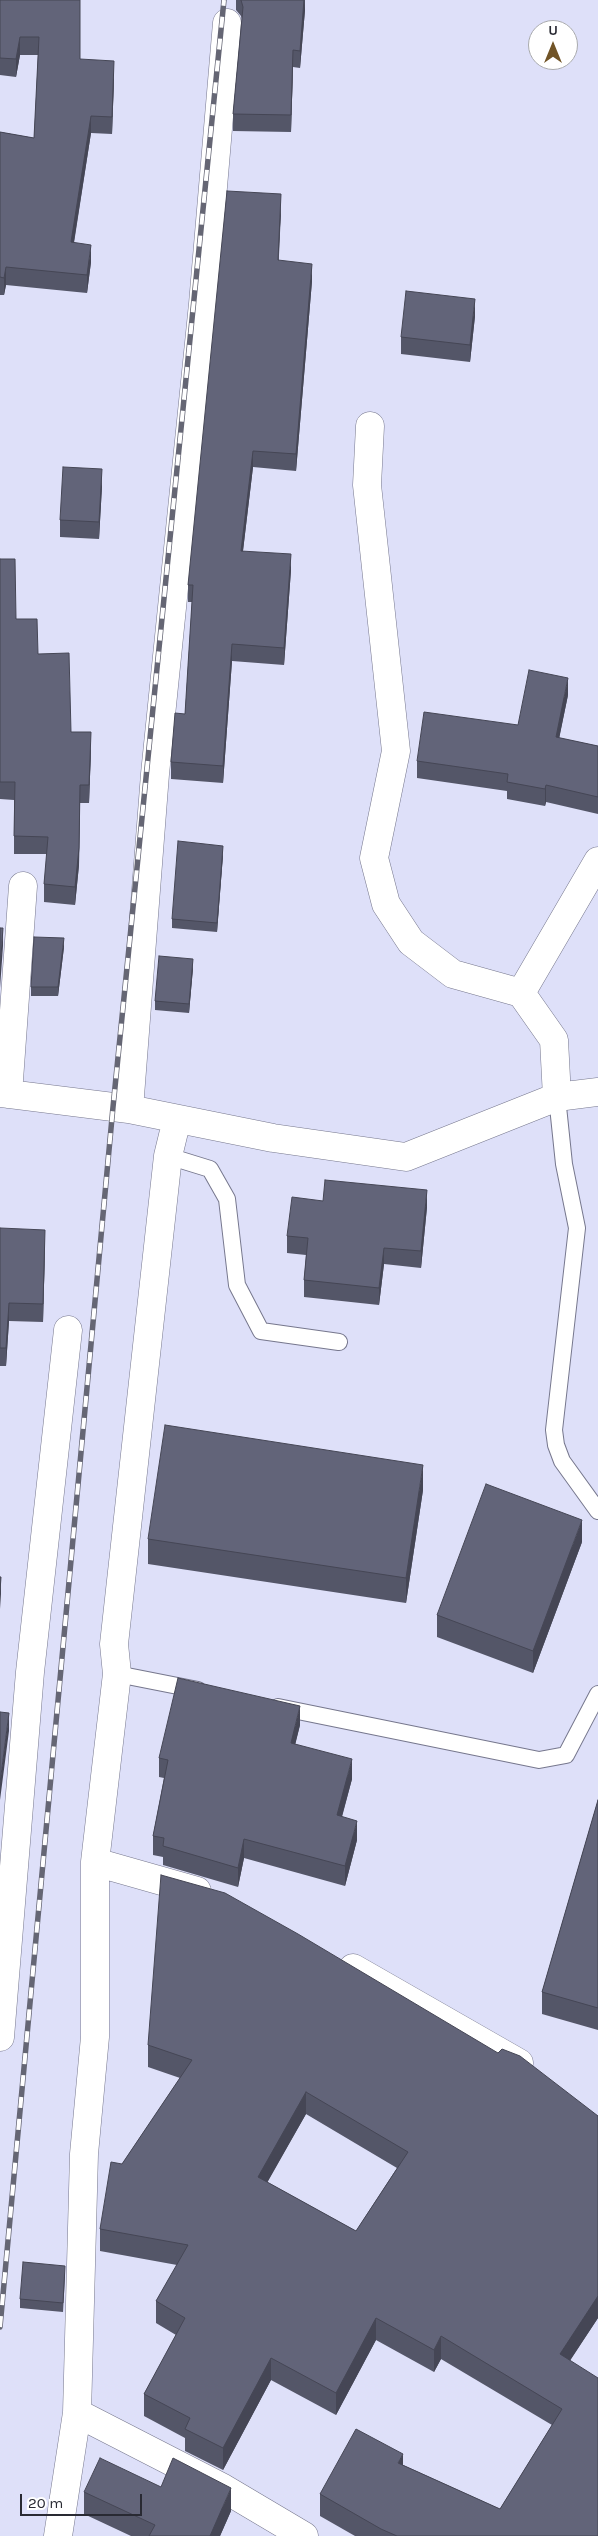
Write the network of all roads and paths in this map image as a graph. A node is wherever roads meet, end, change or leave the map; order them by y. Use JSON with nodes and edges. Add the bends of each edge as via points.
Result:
{"nodes":[{"id":1,"x":227,"y":23,"type":"dead end"},
{"id":2,"x":370,"y":426,"type":"dead end"},
{"id":3,"x":598,"y":861,"type":"edge"},
{"id":4,"x":23,"y":886,"type":"dead end"},
{"id":5,"x":521,"y":993,"type":"junction"},
{"id":6,"x":598,"y":1092,"type":"edge"},
{"id":7,"x":4,"y":1094,"type":"edge"},
{"id":8,"x":557,"y":1097,"type":"junction"},
{"id":9,"x":129,"y":1109,"type":"junction"},
{"id":10,"x":177,"y":1119,"type":"junction"},
{"id":11,"x":168,"y":1156,"type":"junction"},
{"id":12,"x":68,"y":1330,"type":"dead end"},
{"id":13,"x":339,"y":1342,"type":"dead end"},
{"id":14,"x":598,"y":1511,"type":"edge"},
{"id":15,"x":116,"y":1674,"type":"junction"},
{"id":16,"x":214,"y":1694,"type":"edge"},
{"id":17,"x":598,"y":1694,"type":"edge"},
{"id":18,"x":263,"y":1704,"type":"edge"},
{"id":19,"x":95,"y":1862,"type":"junction"},
{"id":20,"x":222,"y":1898,"type":"edge"},
{"id":21,"x":331,"y":1956,"type":"edge"},
{"id":22,"x":0,"y":2037,"type":"edge"},
{"id":23,"x":520,"y":2063,"type":"edge"},
{"id":24,"x":77,"y":2413,"type":"junction"},
{"id":25,"x":58,"y":2536,"type":"edge"},
{"id":26,"x":304,"y":2536,"type":"edge"}],
"edges":[{"from":1,"to":9,"type":"street","via":[[203,304],[154,783]]},
{"from":2,"to":5,"type":"street","via":[[367,485],[396,751],[374,858],[386,904],[411,942],[453,974]]},
{"from":3,"to":5,"type":"street"},
{"from":4,"to":7,"type":"street"},
{"from":5,"to":8,"type":"street","via":[[554,1040]]},
{"from":6,"to":8,"type":"street"},
{"from":7,"to":9,"type":"street"},
{"from":8,"to":10,"type":"street","via":[[406,1157],[273,1138]]},
{"from":8,"to":14,"type":"lane","via":[[564,1164],[577,1228],[554,1430],[562,1462]]},
{"from":9,"to":10,"type":"street"},
{"from":10,"to":11,"type":"street"},
{"from":11,"to":13,"type":"lane","via":[[210,1169],[227,1199],[237,1285],[262,1331]]},
{"from":11,"to":15,"type":"street","via":[[114,1644]]},
{"from":12,"to":22,"type":"street","via":[[30,1672]]},
{"from":15,"to":16,"type":"lane"},
{"from":15,"to":19,"type":"street"},
{"from":17,"to":18,"type":"lane","via":[[566,1755],[539,1760]]},
{"from":19,"to":20,"type":"street"},
{"from":19,"to":24,"type":"street","via":[[95,2037],[84,2154]]},
{"from":21,"to":23,"type":"street"},
{"from":24,"to":25,"type":"street"},
{"from":24,"to":26,"type":"street","via":[[223,2488]]}]}
